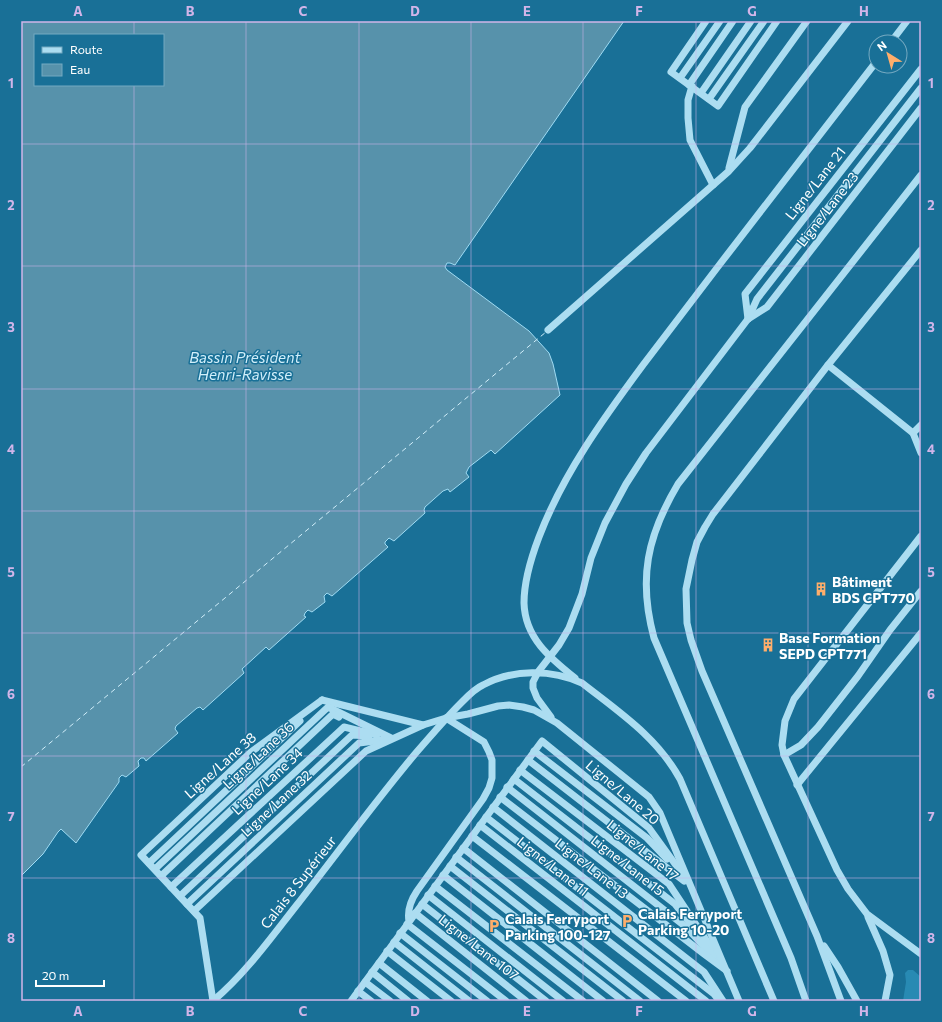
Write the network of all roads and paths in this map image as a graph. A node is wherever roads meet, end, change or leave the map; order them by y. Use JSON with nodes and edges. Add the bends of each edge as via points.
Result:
{"nodes":[{"id":1,"x":706,"y":21,"type":"edge"},
{"id":2,"x":720,"y":21,"type":"edge"},
{"id":3,"x":733,"y":21,"type":"edge"},
{"id":4,"x":751,"y":21,"type":"edge"},
{"id":5,"x":764,"y":21,"type":"edge"},
{"id":6,"x":777,"y":21,"type":"edge"},
{"id":7,"x":807,"y":21,"type":"edge"},
{"id":8,"x":848,"y":21,"type":"edge"},
{"id":9,"x":907,"y":21,"type":"edge"},
{"id":10,"x":897,"y":34,"type":"edge"},
{"id":11,"x":921,"y":69,"type":"edge"},
{"id":12,"x":868,"y":72,"type":"edge"},
{"id":13,"x":680,"y":78,"type":"junction"},
{"id":14,"x":690,"y":86,"type":"junction"},
{"id":15,"x":921,"y":88,"type":"edge"},
{"id":16,"x":701,"y":93,"type":"junction"},
{"id":17,"x":709,"y":99,"type":"junction"},
{"id":18,"x":921,"y":108,"type":"edge"},
{"id":19,"x":729,"y":170,"type":"junction"},
{"id":20,"x":921,"y":175,"type":"edge"},
{"id":21,"x":713,"y":185,"type":"junction"},
{"id":22,"x":921,"y":250,"type":"edge"},
{"id":23,"x":748,"y":319,"type":"junction"},
{"id":24,"x":548,"y":330,"type":"dead end"},
{"id":25,"x":828,"y":365,"type":"junction"},
{"id":26,"x":921,"y":425,"type":"edge"},
{"id":27,"x":913,"y":433,"type":"junction"},
{"id":28,"x":921,"y":453,"type":"edge"},
{"id":29,"x":921,"y":536,"type":"edge"},
{"id":30,"x":921,"y":591,"type":"edge"},
{"id":31,"x":921,"y":633,"type":"edge"},
{"id":32,"x":550,"y":657,"type":"junction"},
{"id":33,"x":538,"y":672,"type":"junction"},
{"id":34,"x":582,"y":683,"type":"junction"},
{"id":35,"x":322,"y":700,"type":"junction"},
{"id":36,"x":446,"y":718,"type":"junction"},
{"id":37,"x":557,"y":723,"type":"junction"},
{"id":38,"x":424,"y":725,"type":"junction"},
{"id":39,"x":391,"y":738,"type":"junction"},
{"id":40,"x":534,"y":751,"type":"junction"},
{"id":41,"x":784,"y":754,"type":"junction"},
{"id":42,"x":528,"y":760,"type":"junction"},
{"id":43,"x":520,"y":770,"type":"junction"},
{"id":44,"x":514,"y":779,"type":"junction"},
{"id":45,"x":797,"y":785,"type":"junction"},
{"id":46,"x":507,"y":787,"type":"junction"},
{"id":47,"x":500,"y":797,"type":"junction"},
{"id":48,"x":493,"y":807,"type":"junction"},
{"id":49,"x":486,"y":817,"type":"junction"},
{"id":50,"x":480,"y":825,"type":"junction"},
{"id":51,"x":472,"y":836,"type":"junction"},
{"id":52,"x":463,"y":848,"type":"junction"},
{"id":53,"x":456,"y":857,"type":"junction"},
{"id":54,"x":149,"y":863,"type":"junction"},
{"id":55,"x":450,"y":866,"type":"junction"},
{"id":56,"x":155,"y":869,"type":"junction"},
{"id":57,"x":443,"y":875,"type":"junction"},
{"id":58,"x":161,"y":876,"type":"junction"},
{"id":59,"x":435,"y":886,"type":"junction"},
{"id":60,"x":172,"y":887,"type":"junction"},
{"id":61,"x":693,"y":889,"type":"junction"},
{"id":62,"x":428,"y":895,"type":"junction"},
{"id":63,"x":180,"y":896,"type":"junction"},
{"id":64,"x":187,"y":904,"type":"junction"},
{"id":65,"x":422,"y":904,"type":"junction"},
{"id":66,"x":194,"y":911,"type":"junction"},
{"id":67,"x":415,"y":913,"type":"junction"},
{"id":68,"x":867,"y":914,"type":"junction"},
{"id":69,"x":408,"y":922,"type":"junction"},
{"id":70,"x":400,"y":933,"type":"junction"},
{"id":71,"x":817,"y":936,"type":"junction"},
{"id":72,"x":394,"y":942,"type":"junction"},
{"id":73,"x":387,"y":951,"type":"junction"},
{"id":74,"x":921,"y":954,"type":"edge"},
{"id":75,"x":379,"y":963,"type":"junction"},
{"id":76,"x":727,"y":971,"type":"junction"},
{"id":77,"x":372,"y":972,"type":"junction"},
{"id":78,"x":365,"y":982,"type":"junction"},
{"id":79,"x":358,"y":991,"type":"junction"},
{"id":80,"x":213,"y":1001,"type":"edge"},
{"id":81,"x":351,"y":1001,"type":"edge"},
{"id":82,"x":371,"y":1001,"type":"edge"},
{"id":83,"x":390,"y":1001,"type":"edge"},
{"id":84,"x":408,"y":1001,"type":"edge"},
{"id":85,"x":427,"y":1001,"type":"edge"},
{"id":86,"x":451,"y":1001,"type":"edge"},
{"id":87,"x":469,"y":1001,"type":"edge"},
{"id":88,"x":487,"y":1001,"type":"edge"},
{"id":89,"x":506,"y":1001,"type":"edge"},
{"id":90,"x":526,"y":1001,"type":"edge"},
{"id":91,"x":546,"y":1001,"type":"edge"},
{"id":92,"x":563,"y":1001,"type":"edge"},
{"id":93,"x":583,"y":1001,"type":"edge"},
{"id":94,"x":603,"y":1001,"type":"edge"},
{"id":95,"x":623,"y":1001,"type":"edge"},
{"id":96,"x":640,"y":1001,"type":"edge"},
{"id":97,"x":658,"y":1001,"type":"edge"},
{"id":98,"x":686,"y":1001,"type":"edge"},
{"id":99,"x":706,"y":1001,"type":"edge"},
{"id":100,"x":719,"y":1001,"type":"edge"},
{"id":101,"x":723,"y":1001,"type":"edge"},
{"id":102,"x":739,"y":1001,"type":"edge"},
{"id":103,"x":774,"y":1001,"type":"edge"},
{"id":104,"x":806,"y":1001,"type":"edge"},
{"id":105,"x":841,"y":1001,"type":"edge"},
{"id":106,"x":856,"y":1001,"type":"edge"},
{"id":107,"x":885,"y":1001,"type":"edge"}],
"edges":[{"from":1,"to":13,"type":"lane","via":[[671,72]]},
{"from":2,"to":13,"type":"lane"},
{"from":3,"to":14,"type":"lane"},
{"from":4,"to":16,"type":"lane"},
{"from":5,"to":17,"type":"lane"},
{"from":6,"to":17,"type":"lane","via":[[718,106]]},
{"from":7,"to":19,"type":"lane","via":[[745,107]]},
{"from":8,"to":19,"type":"lane","via":[[750,148]]},
{"from":9,"to":10,"type":"lane"},
{"from":11,"to":23,"type":"lane","name":"Ligne/Lane 21","via":[[745,294]]},
{"from":12,"to":32,"type":"lane","via":[[640,369],[586,444],[564,482],[531,559],[524,594],[524,605],[532,631]]},
{"from":13,"to":14,"type":"lane"},
{"from":14,"to":16,"type":"lane"},
{"from":14,"to":21,"type":"lane","via":[[690,140]]},
{"from":15,"to":23,"type":"lane","via":[[757,299]]},
{"from":16,"to":17,"type":"lane"},
{"from":18,"to":23,"type":"lane","name":"Ligne/Lane 23","via":[[767,307]]},
{"from":19,"to":21,"type":"lane"},
{"from":20,"to":104,"type":"lane","via":[[678,484],[657,526],[647,567],[647,610],[654,638],[788,951]]},
{"from":21,"to":24,"type":"lane"},
{"from":22,"to":25,"type":"lane"},
{"from":23,"to":32,"type":"lane","via":[[646,453],[626,484],[605,522],[574,617]]},
{"from":25,"to":27,"type":"lane"},
{"from":25,"to":71,"type":"lane","via":[[712,514],[698,542],[686,589],[687,623],[702,671]]},
{"from":26,"to":27,"type":"lane"},
{"from":27,"to":28,"type":"lane"},
{"from":29,"to":41,"type":"lane","via":[[794,699],[785,721],[782,740]]},
{"from":30,"to":41,"type":"lane","via":[[818,727],[801,745]]},
{"from":31,"to":45,"type":"lane"},
{"from":32,"to":33,"type":"lane"},
{"from":32,"to":34,"type":"lane"},
{"from":33,"to":34,"type":"lane","name":"Calais 8 Supérieur","via":[[563,676]]},
{"from":33,"to":36,"type":"lane","name":"Calais 8 Supérieur","via":[[514,674],[482,685]]},
{"from":33,"to":37,"type":"lane","via":[[533,682],[534,692]]},
{"from":34,"to":103,"type":"lane","via":[[642,730],[666,757],[680,779]]},
{"from":35,"to":38,"type":"lane"},
{"from":35,"to":54,"type":"lane"},
{"from":35,"to":54,"type":"lane","name":"Ligne/Lane 38","via":[[251,752],[141,855]]},
{"from":36,"to":37,"type":"lane","via":[[510,705],[534,710]]},
{"from":36,"to":38,"type":"lane"},
{"from":36,"to":69,"type":"lane","via":[[484,742],[492,760],[492,778],[483,799],[417,890],[409,907]]},
{"from":36,"to":80,"type":"lane","name":"Calais 8 Supérieur","via":[[259,953]]},
{"from":37,"to":61,"type":"lane","via":[[649,797],[660,813]]},
{"from":38,"to":39,"type":"lane"},
{"from":39,"to":56,"type":"lane","name":"Ligne/Lane 36","via":[[328,707]]},
{"from":39,"to":58,"type":"lane","via":[[333,714]]},
{"from":39,"to":60,"type":"lane","name":"Ligne/Lane 34","via":[[344,727]]},
{"from":39,"to":63,"type":"lane","via":[[352,735]]},
{"from":39,"to":64,"type":"lane","name":"Ligne/Lane 32","via":[[359,743]]},
{"from":39,"to":66,"type":"lane","via":[[366,751]]},
{"from":40,"to":42,"type":"lane"},
{"from":40,"to":61,"type":"lane","via":[[647,838]]},
{"from":40,"to":61,"type":"lane","name":"Ligne/Lane 20","via":[[542,741],[649,828]]},
{"from":41,"to":45,"type":"lane"},
{"from":42,"to":43,"type":"lane"},
{"from":42,"to":61,"type":"lane"},
{"from":43,"to":44,"type":"lane"},
{"from":43,"to":76,"type":"lane","name":"Ligne/Lane 17","via":[[669,884]]},
{"from":44,"to":46,"type":"lane"},
{"from":44,"to":76,"type":"lane","via":[[675,904]]},
{"from":45,"to":68,"type":"lane","via":[[848,890]]},
{"from":46,"to":47,"type":"lane"},
{"from":46,"to":76,"type":"lane","name":"Ligne/Lane 15","via":[[686,927]]},
{"from":47,"to":48,"type":"lane"},
{"from":47,"to":76,"type":"lane"},
{"from":48,"to":49,"type":"lane"},
{"from":48,"to":101,"type":"lane","name":"Ligne/Lane 13","via":[[704,972]]},
{"from":49,"to":50,"type":"lane"},
{"from":49,"to":100,"type":"lane","via":[[714,994]]},
{"from":50,"to":51,"type":"lane"},
{"from":50,"to":99,"type":"lane","name":"Ligne/Lane 11"},
{"from":51,"to":52,"type":"lane"},
{"from":51,"to":98,"type":"lane"},
{"from":52,"to":53,"type":"lane"},
{"from":52,"to":97,"type":"lane"},
{"from":53,"to":55,"type":"lane"},
{"from":53,"to":96,"type":"lane"},
{"from":54,"to":56,"type":"lane"},
{"from":55,"to":57,"type":"lane"},
{"from":55,"to":95,"type":"lane"},
{"from":56,"to":58,"type":"lane"},
{"from":57,"to":59,"type":"lane"},
{"from":57,"to":94,"type":"lane"},
{"from":58,"to":60,"type":"lane"},
{"from":59,"to":62,"type":"lane"},
{"from":59,"to":93,"type":"lane"},
{"from":60,"to":63,"type":"lane"},
{"from":61,"to":76,"type":"lane"},
{"from":62,"to":65,"type":"lane"},
{"from":62,"to":92,"type":"lane"},
{"from":63,"to":64,"type":"lane"},
{"from":64,"to":66,"type":"lane"},
{"from":65,"to":67,"type":"lane"},
{"from":65,"to":91,"type":"lane"},
{"from":66,"to":80,"type":"lane","via":[[200,918]]},
{"from":67,"to":69,"type":"lane"},
{"from":67,"to":90,"type":"lane","name":"Ligne/Lane 107"},
{"from":68,"to":74,"type":"lane"},
{"from":68,"to":107,"type":"lane","via":[[884,951],[890,975]]},
{"from":69,"to":70,"type":"lane"},
{"from":69,"to":89,"type":"lane"},
{"from":70,"to":72,"type":"lane"},
{"from":70,"to":88,"type":"lane"},
{"from":71,"to":105,"type":"lane"},
{"from":71,"to":106,"type":"lane","via":[[838,967]]},
{"from":72,"to":73,"type":"lane"},
{"from":72,"to":87,"type":"lane"},
{"from":73,"to":75,"type":"lane"},
{"from":73,"to":86,"type":"lane"},
{"from":75,"to":77,"type":"lane"},
{"from":75,"to":85,"type":"lane"},
{"from":76,"to":102,"type":"lane"},
{"from":77,"to":78,"type":"lane"},
{"from":77,"to":84,"type":"lane"},
{"from":78,"to":79,"type":"lane"},
{"from":78,"to":83,"type":"lane"},
{"from":79,"to":81,"type":"lane"},
{"from":79,"to":82,"type":"lane"}]}
